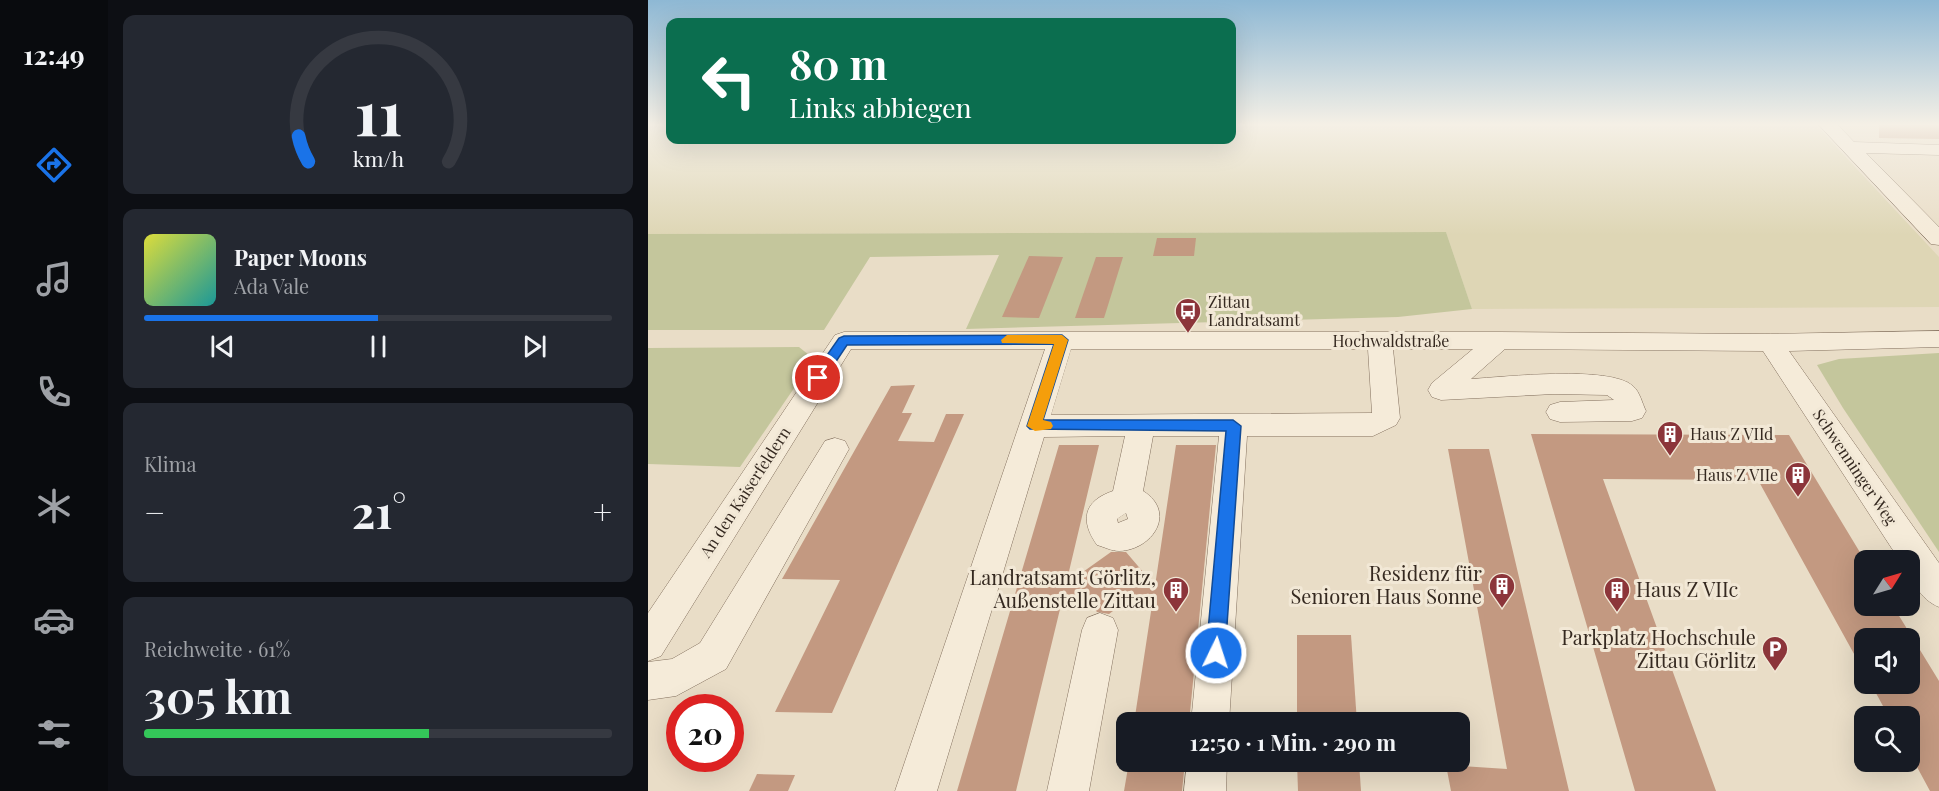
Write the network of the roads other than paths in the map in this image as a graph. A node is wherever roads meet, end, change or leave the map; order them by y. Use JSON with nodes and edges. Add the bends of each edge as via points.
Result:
{"nodes":[{"id":1,"x":1864,"y":161,"type":"edge"},
{"id":2,"x":1939,"y":239,"type":"edge"},
{"id":3,"x":1939,"y":339,"type":"edge"},
{"id":4,"x":1062,"y":340,"type":"junction"},
{"id":5,"x":1499,"y":340,"type":"junction"},
{"id":6,"x":844,"y":341,"type":"joint"},
{"id":7,"x":1380,"y":341,"type":"junction"},
{"id":8,"x":1770,"y":343,"type":"junction"},
{"id":9,"x":1560,"y":411,"type":"dead end"},
{"id":10,"x":1035,"y":426,"type":"junction"},
{"id":11,"x":1141,"y":426,"type":"junction"},
{"id":12,"x":1233,"y":426,"type":"junction"},
{"id":13,"x":835,"y":449,"type":"dead end"},
{"id":14,"x":1126,"y":500,"type":"dead end"},
{"id":15,"x":1939,"y":591,"type":"edge"},
{"id":16,"x":1100,"y":630,"type":"dead end"},
{"id":17,"x":648,"y":644,"type":"edge"},
{"id":18,"x":648,"y":681,"type":"edge"},
{"id":19,"x":1211,"y":712,"type":"edge"},
{"id":20,"x":1206,"y":772,"type":"edge"},
{"id":21,"x":916,"y":791,"type":"edge"},
{"id":22,"x":1068,"y":791,"type":"edge"},
{"id":23,"x":1205,"y":791,"type":"edge"}],
"edges":[{"from":1,"to":2,"type":"street"},
{"from":3,"to":8,"type":"street","name":"Hochwaldstraße"},
{"from":4,"to":6,"type":"street","name":"Hochwaldstraße"},
{"from":4,"to":7,"type":"street","name":"Hochwaldstraße"},
{"from":4,"to":10,"type":"street"},
{"from":5,"to":7,"type":"street","name":"Hochwaldstraße"},
{"from":5,"to":8,"type":"street","name":"Hochwaldstraße"},
{"from":5,"to":9,"type":"street","via":[[1441,390],[1554,384],[1612,386],[1625,394],[1632,411]]},
{"from":6,"to":17,"type":"street","name":"An den Kaiserfeldern"},
{"from":7,"to":12,"type":"street","via":[[1386,418],[1381,423]]},
{"from":8,"to":15,"type":"street","name":"Schwenninger Weg"},
{"from":10,"to":11,"type":"street"},
{"from":10,"to":21,"type":"street"},
{"from":11,"to":12,"type":"street"},
{"from":11,"to":14,"type":"street"},
{"from":12,"to":19,"type":"street"},
{"from":13,"to":18,"type":"street","via":[[714,656],[676,677]]},
{"from":16,"to":22,"type":"street"},
{"from":20,"to":23,"type":"street"}]}
